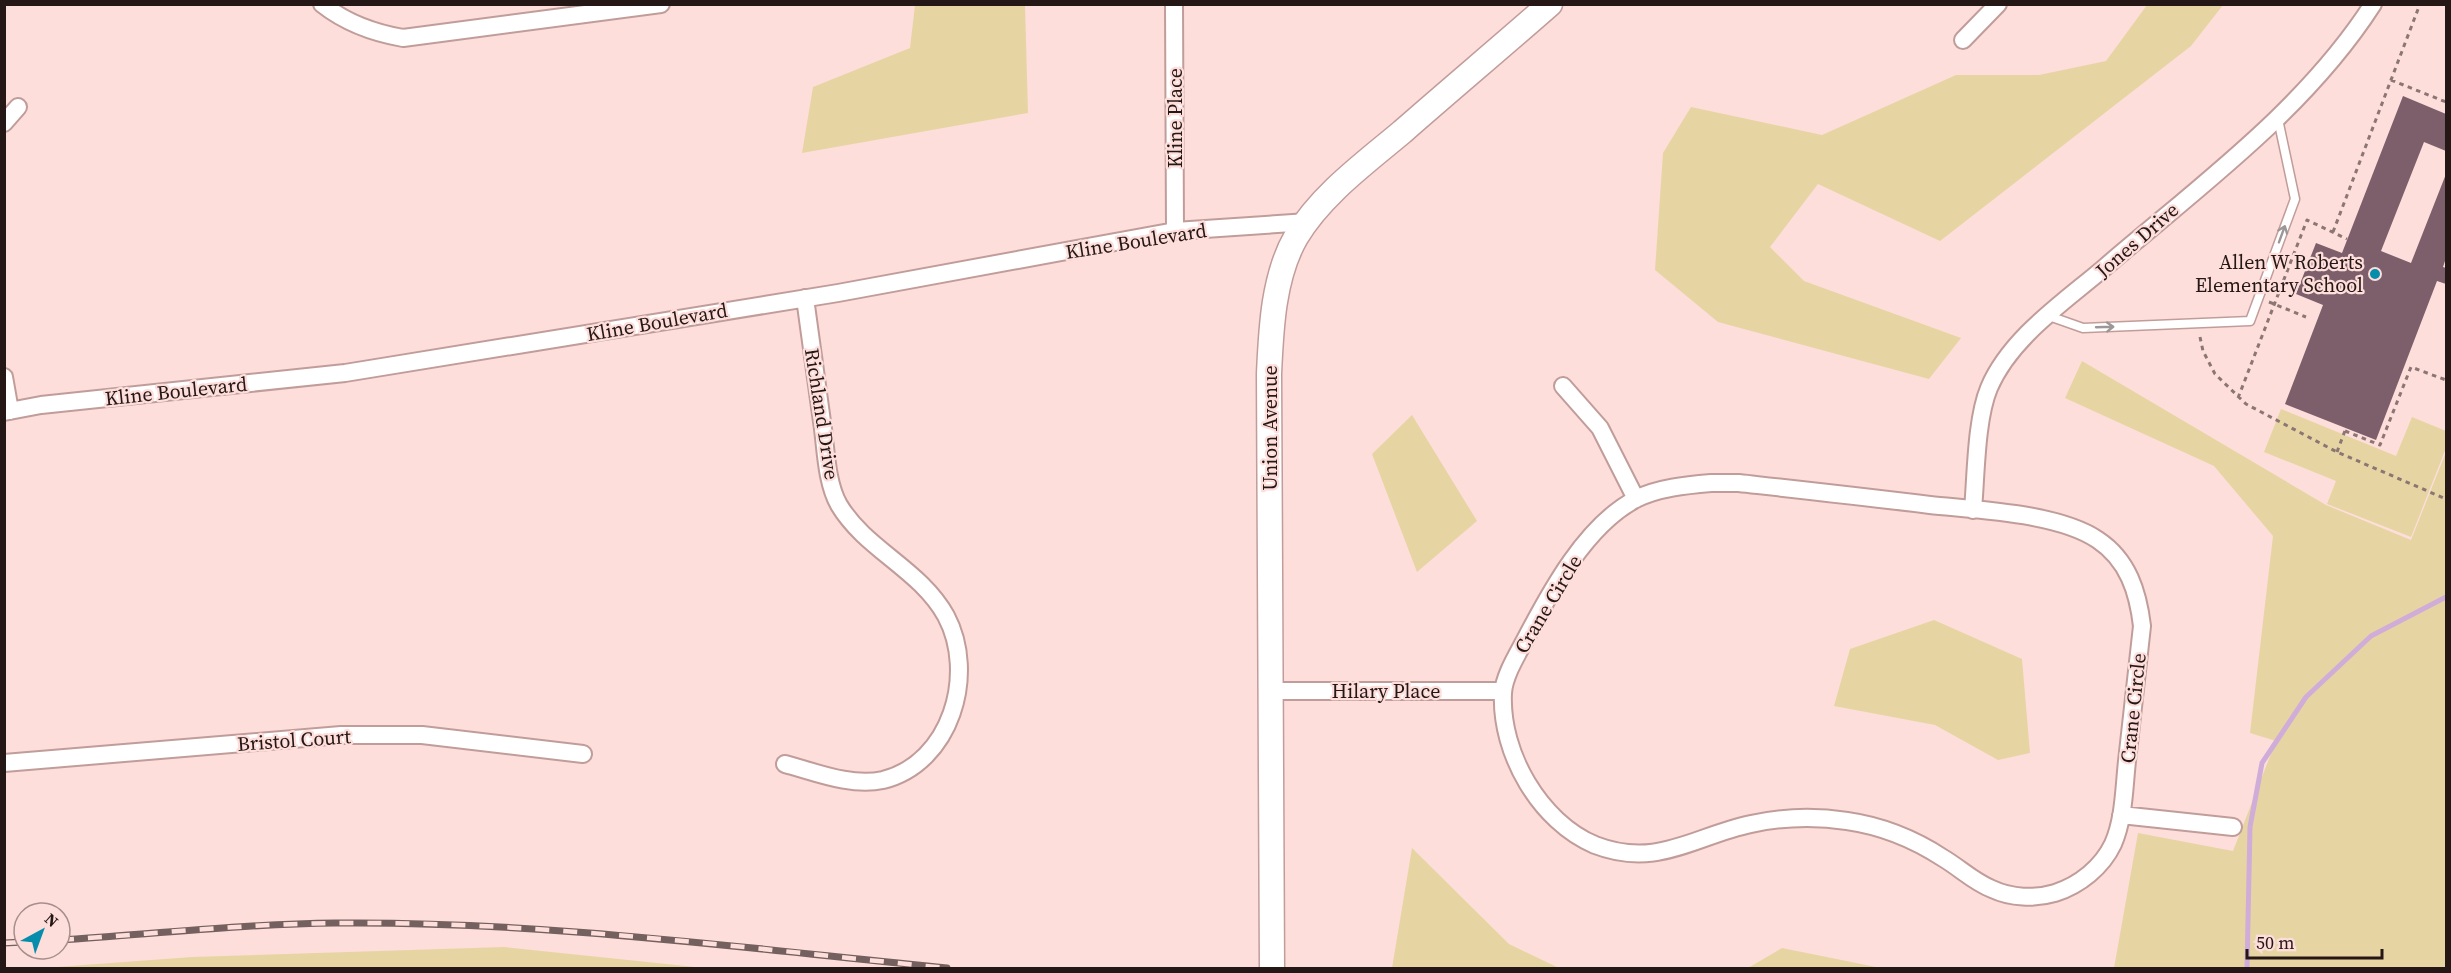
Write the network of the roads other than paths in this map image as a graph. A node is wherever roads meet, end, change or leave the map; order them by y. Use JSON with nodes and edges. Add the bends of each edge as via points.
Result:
{"nodes":[{"id":1,"x":322,"y":4,"type":"edge"},
{"id":2,"x":661,"y":4,"type":"edge"},
{"id":3,"x":1174,"y":4,"type":"edge"},
{"id":4,"x":1550,"y":4,"type":"edge"},
{"id":5,"x":1998,"y":4,"type":"edge"},
{"id":6,"x":2373,"y":4,"type":"edge"},
{"id":7,"x":1963,"y":40,"type":"dead end"},
{"id":8,"x":18,"y":107,"type":"dead end"},
{"id":9,"x":2278,"y":118,"type":"junction"},
{"id":10,"x":4,"y":123,"type":"edge"},
{"id":11,"x":1308,"y":222,"type":"junction"},
{"id":12,"x":1175,"y":231,"type":"junction"},
{"id":13,"x":806,"y":298,"type":"junction"},
{"id":14,"x":2049,"y":316,"type":"junction"},
{"id":15,"x":4,"y":377,"type":"edge"},
{"id":16,"x":1563,"y":386,"type":"dead end"},
{"id":17,"x":7,"y":412,"type":"edge"},
{"id":18,"x":1636,"y":499,"type":"junction"},
{"id":19,"x":1973,"y":510,"type":"junction"},
{"id":20,"x":1269,"y":691,"type":"junction"},
{"id":21,"x":1503,"y":691,"type":"junction"},
{"id":22,"x":583,"y":754,"type":"dead end"},
{"id":23,"x":4,"y":763,"type":"edge"},
{"id":24,"x":785,"y":764,"type":"dead end"},
{"id":25,"x":2121,"y":816,"type":"junction"},
{"id":26,"x":2233,"y":827,"type":"dead end"},
{"id":27,"x":1272,"y":969,"type":"edge"}],
"edges":[{"from":1,"to":2,"type":"street","via":[[336,15],[378,34],[403,38]]},
{"from":3,"to":12,"type":"street","name":"Kline Place"},
{"from":4,"to":11,"type":"main road","name":"Union Avenue","via":[[1357,170]]},
{"from":5,"to":7,"type":"street"},
{"from":6,"to":9,"type":"street","name":"Jones Drive","via":[[2347,40]]},
{"from":8,"to":10,"type":"street"},
{"from":9,"to":14,"type":"street","name":"Jones Drive"},
{"from":14,"to":9,"type":"lane","one_way":true,"via":[[2083,328],[2250,321],[2295,199]]},
{"from":11,"to":12,"type":"street","name":"Kline Boulevard"},
{"from":11,"to":20,"type":"main road","name":"Union Avenue","via":[[1286,261],[1270,337]]},
{"from":12,"to":13,"type":"street","name":"Kline Boulevard"},
{"from":13,"to":17,"type":"street","name":"Kline Boulevard","via":[[345,373]]},
{"from":13,"to":24,"type":"street","name":"Richland Drive","via":[[829,471],[838,504],[860,531],[932,594],[951,629],[959,681],[954,707],[933,750],[901,773],[883,780],[856,782]]},
{"from":14,"to":19,"type":"street","name":"Jones Drive","via":[[2006,358],[1989,388],[1982,412]]},
{"from":15,"to":17,"type":"street"},
{"from":16,"to":18,"type":"street","via":[[1600,428]]},
{"from":18,"to":19,"type":"street","name":"Crane Circle","via":[[1689,485],[1739,483]]},
{"from":18,"to":21,"type":"street","name":"Crane Circle","via":[[1580,549],[1544,602]]},
{"from":19,"to":25,"type":"street","name":"Crane Circle","via":[[2076,527],[2104,544],[2131,579],[2142,626]]},
{"from":20,"to":21,"type":"street","name":"Hilary Place"},
{"from":20,"to":27,"type":"main road","name":"Union Avenue"},
{"from":21,"to":25,"type":"street","name":"Crane Circle","via":[[1506,724],[1519,769],[1540,804],[1565,828],[1595,844],[1626,853],[1651,855],[1674,850],[1748,824],[1776,819],[1834,819],[1895,833],[1994,890],[2032,897],[2070,887],[2087,876],[2112,846]]},
{"from":22,"to":23,"type":"street","name":"Bristol Court","via":[[422,735],[341,735]]},
{"from":25,"to":26,"type":"street"}]}
